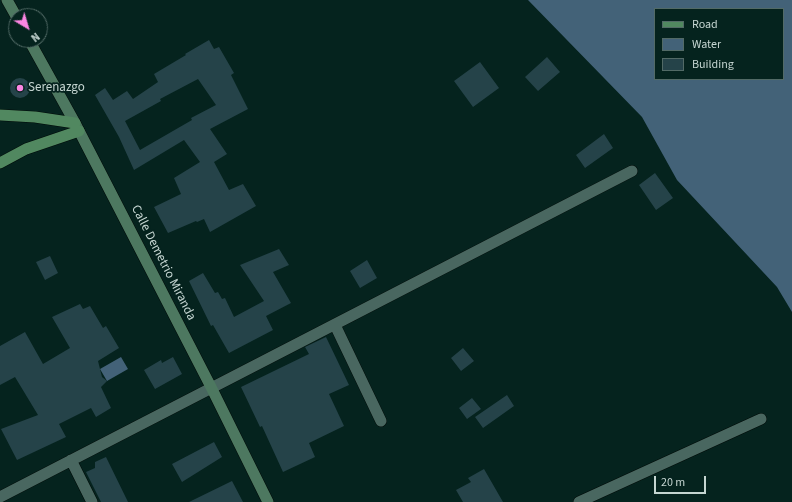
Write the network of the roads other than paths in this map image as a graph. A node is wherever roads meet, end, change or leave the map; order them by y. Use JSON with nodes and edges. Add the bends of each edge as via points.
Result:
{"nodes":[{"id":1,"x":33,"y":48,"type":"edge"},
{"id":2,"x":0,"y":115,"type":"edge"},
{"id":3,"x":77,"y":127,"type":"junction"},
{"id":4,"x":0,"y":162,"type":"edge"},
{"id":5,"x":632,"y":171,"type":"dead end"},
{"id":6,"x":335,"y":325,"type":"junction"},
{"id":7,"x":211,"y":387,"type":"junction"},
{"id":8,"x":761,"y":419,"type":"dead end"},
{"id":9,"x":381,"y":421,"type":"dead end"},
{"id":10,"x":71,"y":460,"type":"junction"},
{"id":11,"x":0,"y":497,"type":"edge"},
{"id":12,"x":594,"y":499,"type":"edge"},
{"id":13,"x":92,"y":502,"type":"edge"},
{"id":14,"x":268,"y":502,"type":"edge"},
{"id":15,"x":579,"y":502,"type":"edge"}],
"edges":[{"from":1,"to":3,"type":"main road","name":"Calle Demetrio Miranda"},
{"from":2,"to":3,"type":"main road","via":[[35,118]]},
{"from":3,"to":4,"type":"main road"},
{"from":3,"to":7,"type":"main road","name":"Calle Demetrio Miranda"},
{"from":5,"to":6,"type":"street"},
{"from":6,"to":7,"type":"street"},
{"from":6,"to":9,"type":"street"},
{"from":7,"to":10,"type":"street"},
{"from":7,"to":14,"type":"main road","name":"Calle Demetrio Miranda"},
{"from":8,"to":12,"type":"street"},
{"from":10,"to":11,"type":"street"},
{"from":10,"to":13,"type":"street"},
{"from":12,"to":15,"type":"street"}]}
